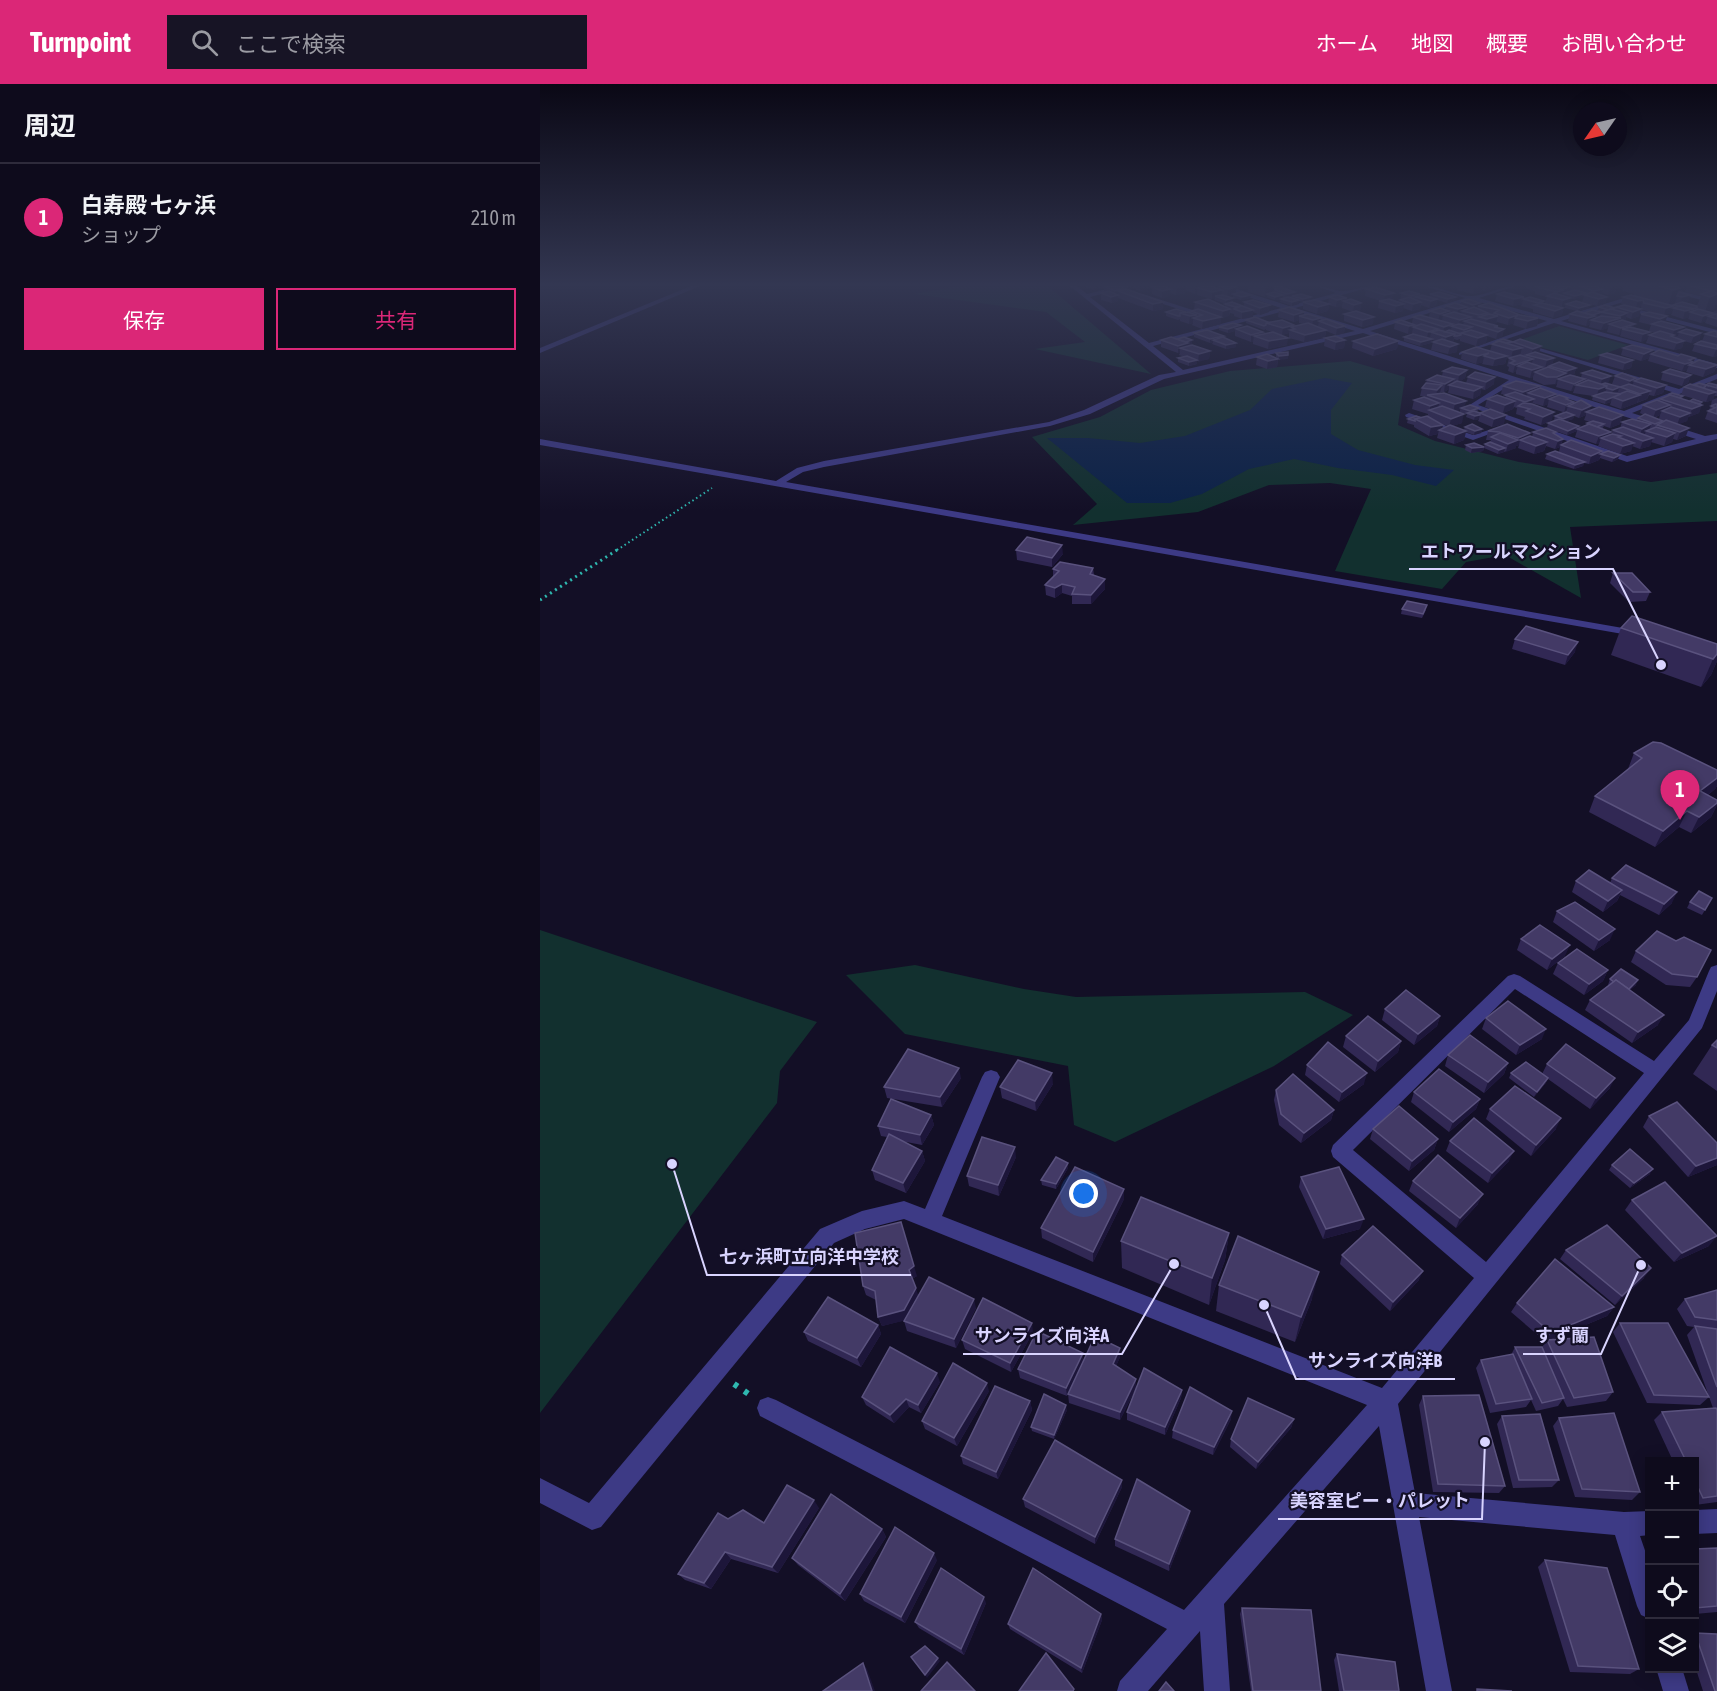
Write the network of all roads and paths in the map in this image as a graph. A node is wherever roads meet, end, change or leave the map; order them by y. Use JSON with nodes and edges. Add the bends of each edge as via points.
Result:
{"nodes":[{"id":1,"x":1168,"y":361,"type":"edge"},
{"id":2,"x":1230,"y":361,"type":"edge"},
{"id":3,"x":1456,"y":361,"type":"edge"},
{"id":4,"x":1575,"y":361,"type":"edge"},
{"id":5,"x":1593,"y":361,"type":"edge"},
{"id":6,"x":1698,"y":361,"type":"edge"},
{"id":7,"x":1585,"y":364,"type":"junction"},
{"id":8,"x":1717,"y":366,"type":"edge"},
{"id":9,"x":1181,"y":372,"type":"junction"},
{"id":10,"x":1717,"y":376,"type":"edge"},
{"id":11,"x":1513,"y":380,"type":"junction"},
{"id":12,"x":1678,"y":391,"type":"junction"},
{"id":13,"x":1623,"y":414,"type":"junction"},
{"id":14,"x":1409,"y":415,"type":"dead end"},
{"id":15,"x":1518,"y":422,"type":"junction"},
{"id":16,"x":1717,"y":436,"type":"edge"},
{"id":17,"x":1705,"y":440,"type":"junction"},
{"id":18,"x":540,"y":442,"type":"edge"},
{"id":19,"x":730,"y":476,"type":"junction"},
{"id":20,"x":777,"y":484,"type":"junction"},
{"id":21,"x":540,"y":600,"type":"edge"},
{"id":22,"x":1647,"y":635,"type":"edge"},
{"id":23,"x":1717,"y":971,"type":"edge"},
{"id":24,"x":1656,"y":1071,"type":"junction"},
{"id":25,"x":991,"y":1077,"type":"dead end"},
{"id":26,"x":930,"y":1220,"type":"junction"},
{"id":27,"x":1488,"y":1276,"type":"junction"},
{"id":28,"x":715,"y":1371,"type":"junction"},
{"id":29,"x":1386,"y":1401,"type":"junction"},
{"id":30,"x":768,"y":1408,"type":"joint"},
{"id":31,"x":540,"y":1490,"type":"edge"},
{"id":32,"x":1405,"y":1504,"type":"junction"},
{"id":33,"x":1717,"y":1521,"type":"edge"},
{"id":34,"x":1699,"y":1522,"type":"edge"},
{"id":35,"x":1645,"y":1523,"type":"edge"},
{"id":36,"x":1624,"y":1524,"type":"junction"},
{"id":37,"x":1645,"y":1590,"type":"edge"},
{"id":38,"x":1211,"y":1599,"type":"junction"},
{"id":39,"x":1188,"y":1626,"type":"junction"},
{"id":40,"x":1671,"y":1673,"type":"edge"},
{"id":41,"x":1130,"y":1691,"type":"edge"},
{"id":42,"x":1217,"y":1691,"type":"edge"},
{"id":43,"x":1439,"y":1691,"type":"edge"},
{"id":44,"x":1676,"y":1691,"type":"edge"}],
"edges":[{"from":1,"to":9,"type":"street"},
{"from":2,"to":9,"type":"street"},
{"from":3,"to":11,"type":"street"},
{"from":4,"to":7,"type":"street"},
{"from":5,"to":7,"type":"street"},
{"from":6,"to":8,"type":"street"},
{"from":7,"to":12,"type":"street"},
{"from":9,"to":20,"type":"street","via":[[1050,424],[824,464],[800,470]]},
{"from":10,"to":12,"type":"street"},
{"from":11,"to":13,"type":"street"},
{"from":11,"to":15,"type":"street","via":[[1472,406]]},
{"from":12,"to":13,"type":"street"},
{"from":13,"to":17,"type":"street"},
{"from":14,"to":15,"type":"street","via":[[1473,438]]},
{"from":15,"to":17,"type":"street","via":[[1627,459]]},
{"from":16,"to":17,"type":"street"},
{"from":18,"to":19,"type":"street"},
{"from":19,"to":20,"type":"street"},
{"from":19,"to":21,"type":"path"},
{"from":20,"to":22,"type":"street"},
{"from":23,"to":24,"type":"street","via":[[1696,1023]]},
{"from":24,"to":27,"type":"street"},
{"from":24,"to":27,"type":"street","via":[[1514,980],[1340,1151]]},
{"from":25,"to":26,"type":"street"},
{"from":26,"to":28,"type":"street","via":[[904,1210],[862,1220],[826,1236]]},
{"from":26,"to":29,"type":"street"},
{"from":27,"to":29,"type":"street"},
{"from":28,"to":30,"type":"path"},
{"from":28,"to":31,"type":"street","via":[[592,1518]]},
{"from":29,"to":32,"type":"street"},
{"from":29,"to":38,"type":"street"},
{"from":30,"to":39,"type":"street"},
{"from":32,"to":36,"type":"street"},
{"from":32,"to":43,"type":"street"},
{"from":33,"to":34,"type":"street"},
{"from":35,"to":36,"type":"street"},
{"from":36,"to":37,"type":"street"},
{"from":38,"to":39,"type":"street"},
{"from":38,"to":42,"type":"street"},
{"from":39,"to":41,"type":"street"},
{"from":40,"to":44,"type":"street"}]}
